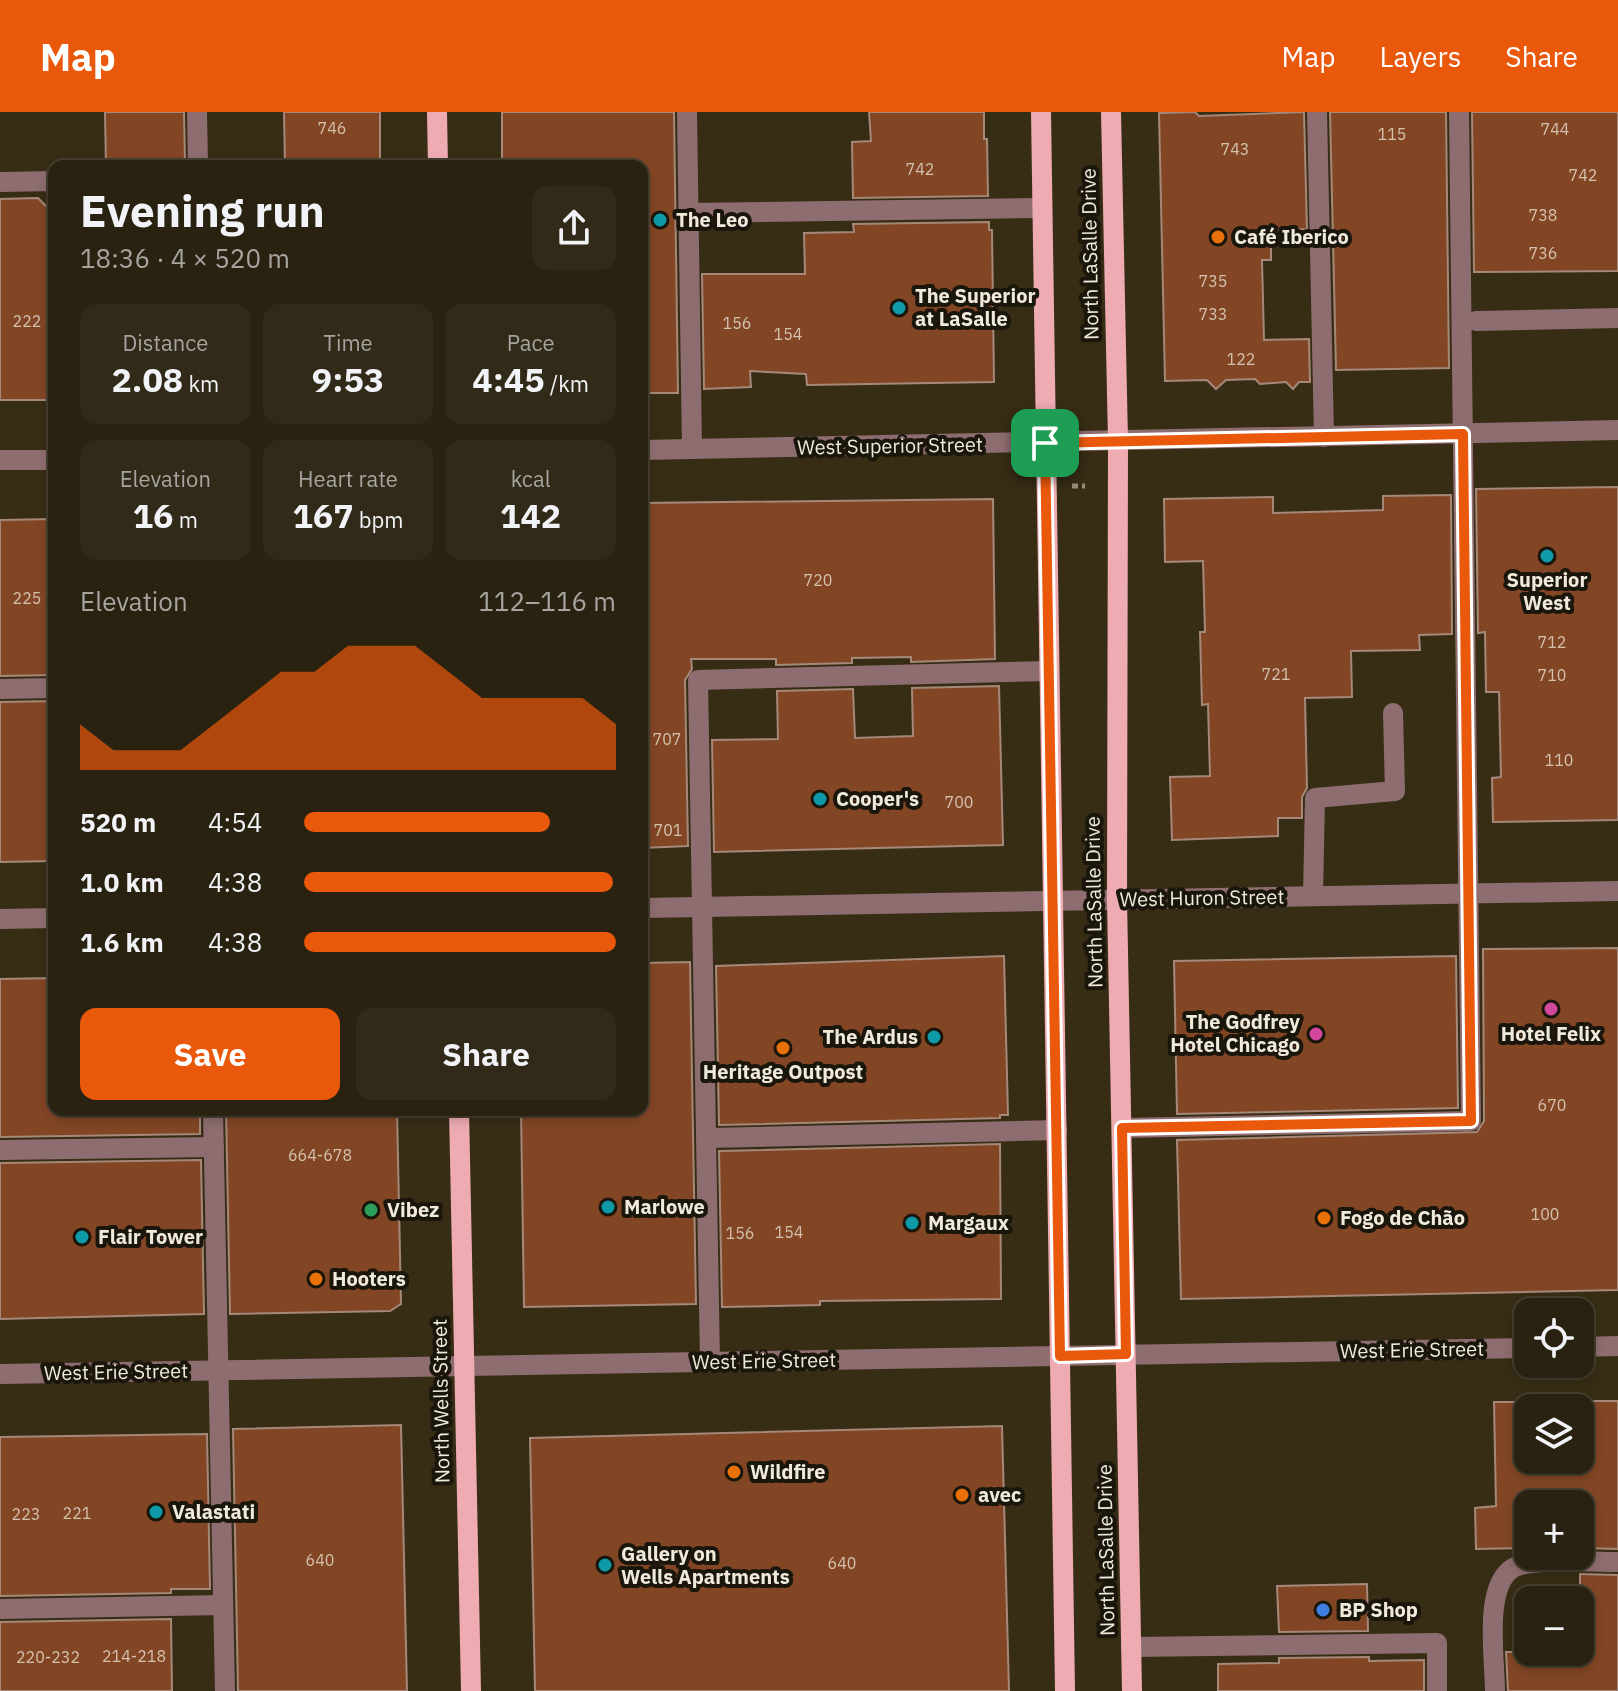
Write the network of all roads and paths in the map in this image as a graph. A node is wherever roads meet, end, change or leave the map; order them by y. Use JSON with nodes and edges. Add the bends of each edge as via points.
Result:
{"nodes":[{"id":1,"x":197,"y":112,"type":"edge"},
{"id":2,"x":437,"y":112,"type":"edge"},
{"id":3,"x":687,"y":112,"type":"edge"},
{"id":4,"x":1041,"y":112,"type":"edge"},
{"id":5,"x":1111,"y":112,"type":"edge"},
{"id":6,"x":1317,"y":112,"type":"edge"},
{"id":7,"x":1459,"y":112,"type":"edge"},
{"id":8,"x":198,"y":160,"type":"edge"},
{"id":9,"x":438,"y":160,"type":"edge"},
{"id":10,"x":48,"y":181,"type":"edge"},
{"id":11,"x":0,"y":182,"type":"edge"},
{"id":12,"x":1042,"y":208,"type":"junction"},
{"id":13,"x":689,"y":213,"type":"junction"},
{"id":14,"x":1618,"y":318,"type":"edge"},
{"id":15,"x":1476,"y":321,"type":"dead end"},
{"id":16,"x":1618,"y":430,"type":"edge"},
{"id":17,"x":1463,"y":434,"type":"junction"},
{"id":18,"x":1324,"y":437,"type":"junction"},
{"id":19,"x":1118,"y":441,"type":"junction"},
{"id":20,"x":1045,"y":443,"type":"junction"},
{"id":21,"x":692,"y":449,"type":"junction"},
{"id":22,"x":648,"y":450,"type":"edge"},
{"id":23,"x":0,"y":460,"type":"edge"},
{"id":24,"x":48,"y":460,"type":"edge"},
{"id":25,"x":1071,"y":486,"type":"dead end"},
{"id":26,"x":1085,"y":486,"type":"dead end"},
{"id":27,"x":1049,"y":671,"type":"junction"},
{"id":28,"x":48,"y":688,"type":"edge"},
{"id":29,"x":0,"y":689,"type":"edge"},
{"id":30,"x":1393,"y":713,"type":"dead end"},
{"id":31,"x":1618,"y":891,"type":"edge"},
{"id":32,"x":1468,"y":894,"type":"junction"},
{"id":33,"x":1313,"y":896,"type":"junction"},
{"id":34,"x":1117,"y":899,"type":"junction"},
{"id":35,"x":1054,"y":901,"type":"junction"},
{"id":36,"x":702,"y":907,"type":"junction"},
{"id":37,"x":648,"y":908,"type":"edge"},
{"id":38,"x":48,"y":918,"type":"edge"},
{"id":39,"x":0,"y":919,"type":"edge"},
{"id":40,"x":213,"y":1116,"type":"edge"},
{"id":41,"x":459,"y":1116,"type":"edge"},
{"id":42,"x":1122,"y":1128,"type":"junction"},
{"id":43,"x":1057,"y":1130,"type":"junction"},
{"id":44,"x":707,"y":1138,"type":"junction"},
{"id":45,"x":214,"y":1147,"type":"junction"},
{"id":46,"x":0,"y":1150,"type":"edge"},
{"id":47,"x":1618,"y":1346,"type":"edge"},
{"id":48,"x":1594,"y":1347,"type":"edge"},
{"id":49,"x":1514,"y":1348,"type":"edge"},
{"id":50,"x":1126,"y":1354,"type":"junction"},
{"id":51,"x":1060,"y":1356,"type":"junction"},
{"id":52,"x":710,"y":1362,"type":"junction"},
{"id":53,"x":465,"y":1366,"type":"junction"},
{"id":54,"x":218,"y":1370,"type":"junction"},
{"id":55,"x":0,"y":1374,"type":"edge"},
{"id":56,"x":1618,"y":1562,"type":"edge"},
{"id":57,"x":223,"y":1605,"type":"junction"},
{"id":58,"x":0,"y":1609,"type":"edge"},
{"id":59,"x":1131,"y":1647,"type":"junction"},
{"id":60,"x":225,"y":1691,"type":"edge"},
{"id":61,"x":471,"y":1691,"type":"edge"},
{"id":62,"x":1065,"y":1691,"type":"edge"},
{"id":63,"x":1132,"y":1691,"type":"edge"},
{"id":64,"x":1437,"y":1691,"type":"edge"},
{"id":65,"x":1495,"y":1691,"type":"edge"}],
"edges":[{"from":1,"to":8,"type":"street"},
{"from":2,"to":9,"type":"main road"},
{"from":3,"to":13,"type":"street"},
{"from":4,"to":12,"type":"main road","name":"North LaSalle Drive"},
{"from":5,"to":19,"type":"main road","name":"North LaSalle Drive"},
{"from":6,"to":18,"type":"street"},
{"from":7,"to":17,"type":"street"},
{"from":10,"to":11,"type":"street"},
{"from":12,"to":13,"type":"street"},
{"from":12,"to":20,"type":"main road","name":"North LaSalle Drive"},
{"from":13,"to":21,"type":"street"},
{"from":14,"to":15,"type":"street"},
{"from":16,"to":17,"type":"street","name":"West Superior Street"},
{"from":17,"to":18,"type":"street","name":"West Superior Street"},
{"from":17,"to":32,"type":"street"},
{"from":18,"to":19,"type":"street","name":"West Superior Street"},
{"from":19,"to":20,"type":"street","name":"West Superior Street"},
{"from":19,"to":34,"type":"main road","name":"North LaSalle Drive"},
{"from":20,"to":21,"type":"street","name":"West Superior Street"},
{"from":20,"to":27,"type":"main road","name":"North LaSalle Drive"},
{"from":21,"to":22,"type":"street","name":"West Superior Street"},
{"from":23,"to":24,"type":"street"},
{"from":25,"to":26,"type":"path"},
{"from":27,"to":35,"type":"main road","name":"North LaSalle Drive"},
{"from":27,"to":36,"type":"street","via":[[698,680]]},
{"from":28,"to":29,"type":"street"},
{"from":30,"to":33,"type":"street","via":[[1395,791],[1315,798]]},
{"from":31,"to":32,"type":"street","name":"West Huron Street"},
{"from":32,"to":33,"type":"street","name":"West Huron Street"},
{"from":32,"to":42,"type":"street","via":[[1471,1121]]},
{"from":33,"to":34,"type":"street","name":"West Huron Street"},
{"from":34,"to":35,"type":"street","name":"West Huron Street"},
{"from":34,"to":42,"type":"main road","name":"North LaSalle Drive"},
{"from":35,"to":36,"type":"street","name":"West Huron Street"},
{"from":35,"to":43,"type":"main road","name":"North LaSalle Drive"},
{"from":36,"to":37,"type":"street","name":"West Huron Street"},
{"from":36,"to":44,"type":"street"},
{"from":38,"to":39,"type":"street"},
{"from":40,"to":45,"type":"street"},
{"from":41,"to":53,"type":"main road","name":"North Wells Street"},
{"from":42,"to":50,"type":"main road","name":"North LaSalle Drive"},
{"from":43,"to":44,"type":"street"},
{"from":43,"to":51,"type":"main road","name":"North LaSalle Drive"},
{"from":44,"to":52,"type":"street"},
{"from":45,"to":46,"type":"street"},
{"from":45,"to":54,"type":"street"},
{"from":47,"to":48,"type":"street"},
{"from":49,"to":50,"type":"street","name":"West Erie Street"},
{"from":50,"to":51,"type":"street","name":"West Erie Street"},
{"from":50,"to":59,"type":"main road","name":"North LaSalle Drive"},
{"from":51,"to":52,"type":"street","name":"West Erie Street"},
{"from":51,"to":62,"type":"main road","name":"North LaSalle Drive"},
{"from":52,"to":53,"type":"street","name":"West Erie Street"},
{"from":53,"to":54,"type":"street","name":"West Erie Street"},
{"from":53,"to":61,"type":"main road","name":"North Wells Street"},
{"from":54,"to":55,"type":"street","name":"West Erie Street"},
{"from":54,"to":57,"type":"street"},
{"from":56,"to":65,"type":"street","via":[[1515,1566],[1502,1577],[1494,1599]]},
{"from":57,"to":58,"type":"street"},
{"from":57,"to":60,"type":"street"},
{"from":59,"to":63,"type":"main road","name":"North LaSalle Drive"},
{"from":59,"to":64,"type":"street","via":[[1437,1643]]}]}
